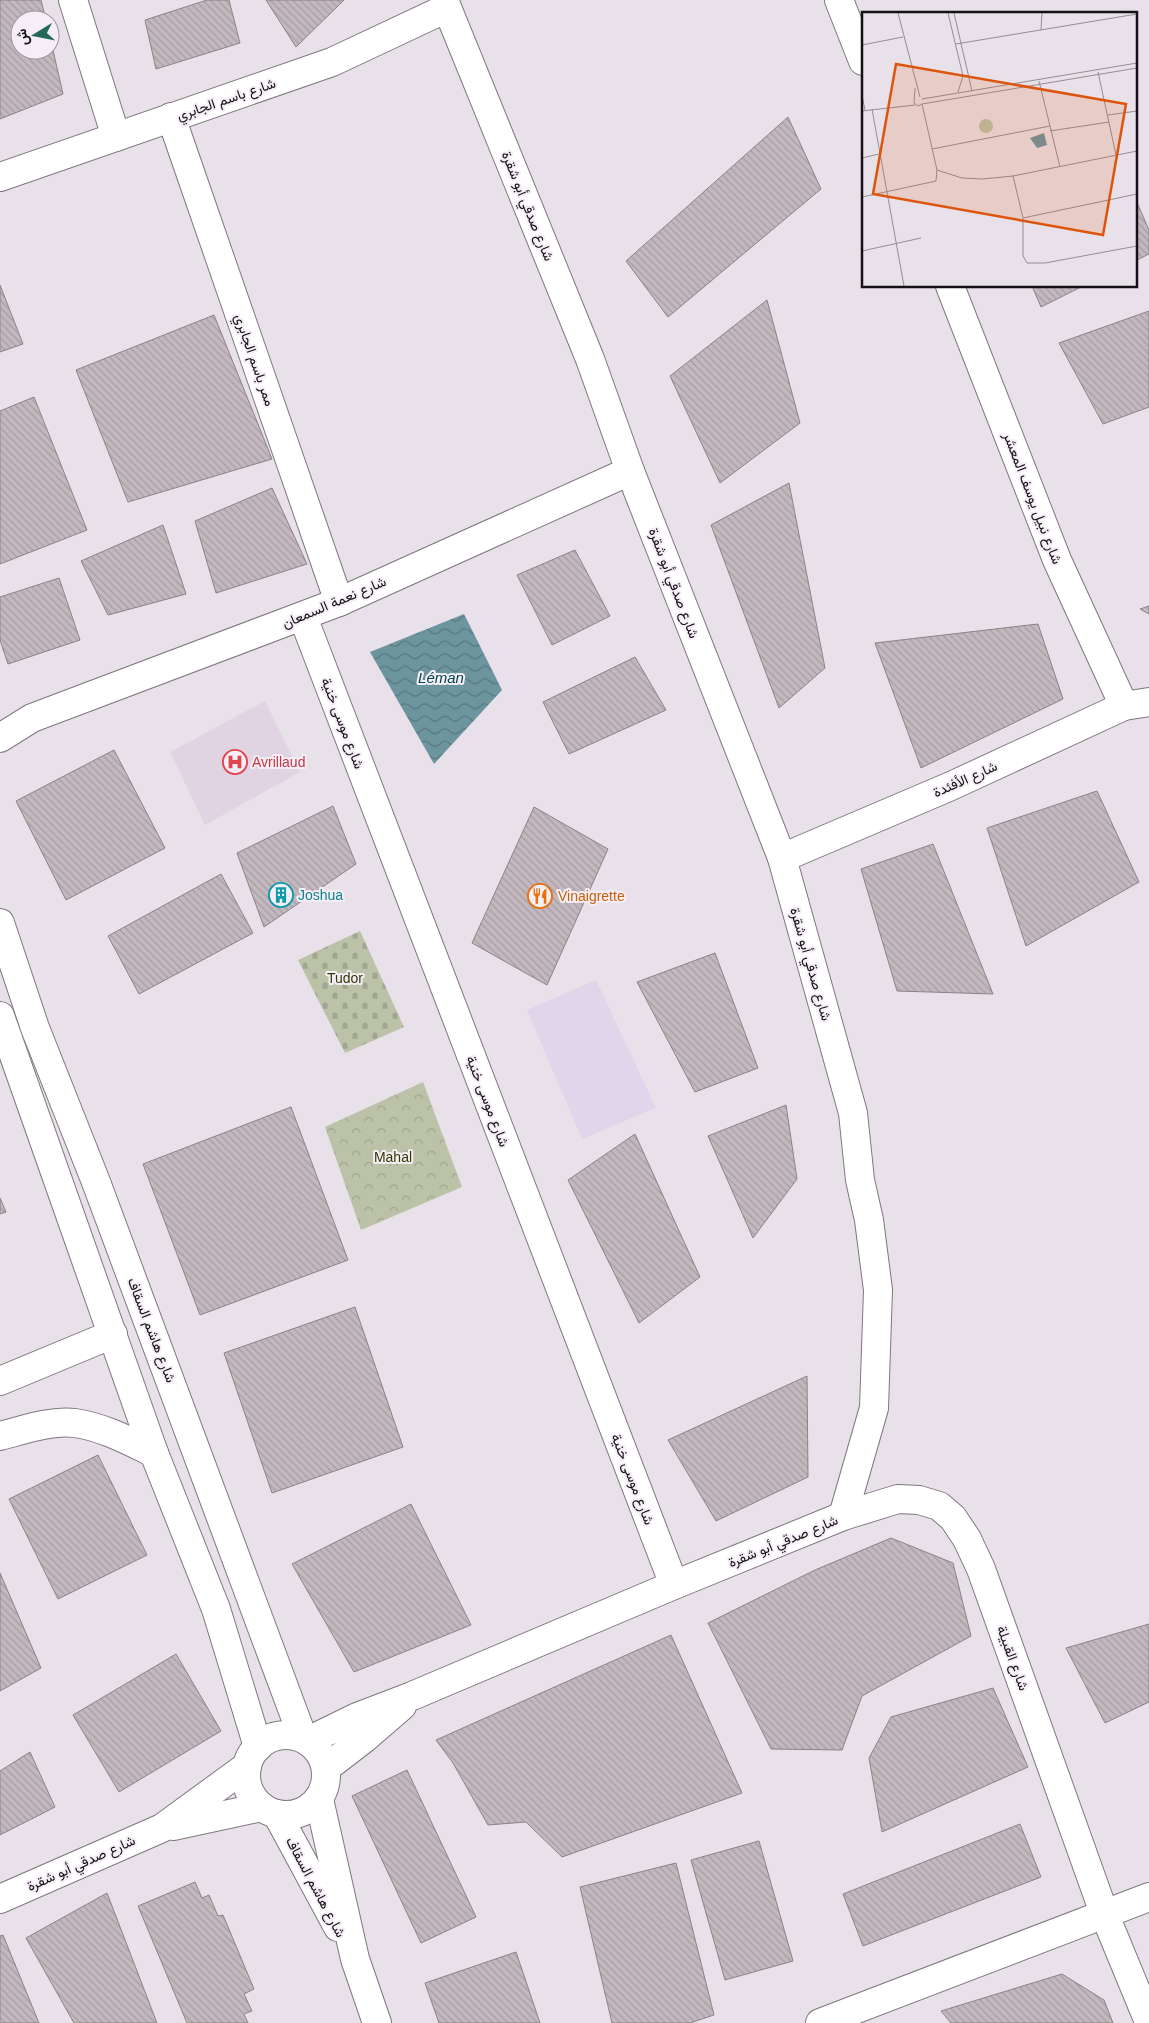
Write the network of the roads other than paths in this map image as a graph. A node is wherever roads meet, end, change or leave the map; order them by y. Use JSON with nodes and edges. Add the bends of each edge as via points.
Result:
{"nodes":[{"id":1,"x":73,"y":0,"type":"edge"},
{"id":2,"x":839,"y":0,"type":"edge"},
{"id":3,"x":446,"y":4,"type":"edge"},
{"id":4,"x":862,"y":58,"type":"edge"},
{"id":5,"x":171,"y":117,"type":"junction"},
{"id":6,"x":116,"y":137,"type":"junction"},
{"id":7,"x":0,"y":177,"type":"edge"},
{"id":8,"x":951,"y":288,"type":"edge"},
{"id":9,"x":630,"y":471,"type":"junction"},
{"id":10,"x":339,"y":602,"type":"junction"},
{"id":11,"x":303,"y":617,"type":"junction"},
{"id":12,"x":1137,"y":704,"type":"edge"},
{"id":13,"x":32,"y":718,"type":"junction"},
{"id":14,"x":0,"y":720,"type":"edge"},
{"id":15,"x":0,"y":738,"type":"edge"},
{"id":16,"x":782,"y":858,"type":"junction"},
{"id":17,"x":0,"y":923,"type":"edge"},
{"id":18,"x":0,"y":1016,"type":"edge"},
{"id":19,"x":113,"y":1334,"type":"junction"},
{"id":20,"x":0,"y":1381,"type":"edge"},
{"id":21,"x":0,"y":1436,"type":"edge"},
{"id":22,"x":154,"y":1453,"type":"junction"},
{"id":23,"x":843,"y":1516,"type":"junction"},
{"id":24,"x":674,"y":1585,"type":"junction"},
{"id":25,"x":412,"y":1696,"type":"junction"},
{"id":26,"x":305,"y":1740,"type":"junction"},
{"id":27,"x":252,"y":1756,"type":"junction"},
{"id":28,"x":326,"y":1768,"type":"junction"},
{"id":29,"x":319,"y":1799,"type":"junction"},
{"id":30,"x":269,"y":1811,"type":"junction"},
{"id":31,"x":162,"y":1828,"type":"junction"},
{"id":32,"x":1149,"y":1897,"type":"edge"},
{"id":33,"x":0,"y":1899,"type":"edge"},
{"id":34,"x":1104,"y":1913,"type":"junction"},
{"id":35,"x":355,"y":1959,"type":"junction"},
{"id":36,"x":1149,"y":2022,"type":"edge"},
{"id":37,"x":377,"y":2023,"type":"edge"},
{"id":38,"x":820,"y":2023,"type":"edge"}],
"edges":[{"from":1,"to":6,"type":"street"},
{"from":2,"to":4,"type":"street"},
{"from":3,"to":5,"type":"street","name":"شارع باسم الجابري","via":[[332,62]]},
{"from":3,"to":9,"type":"street","name":"شارع صدقي أبو شقرة","via":[[590,359]]},
{"from":5,"to":6,"type":"street","name":"شارع باسم الجابري"},
{"from":5,"to":10,"type":"street","name":"ممر باسم الجابري"},
{"from":6,"to":7,"type":"street","name":"شارع باسم الجابري"},
{"from":8,"to":12,"type":"street","name":"شارع نبيل يوسف المعشر","via":[[1057,560]]},
{"from":9,"to":10,"type":"street","name":"شارع نعمة السمعان"},
{"from":9,"to":16,"type":"street","name":"شارع صدقي أبو شقرة"},
{"from":10,"to":11,"type":"street","name":"شارع نعمة السمعان"},
{"from":11,"to":13,"type":"street","name":"شارع نعمة السمعان"},
{"from":11,"to":24,"type":"street","name":"شارع موسى خنية"},
{"from":12,"to":16,"type":"street","name":"شارع الأفئدة"},
{"from":13,"to":14,"type":"street","name":"شارع نعمة السمعان"},
{"from":13,"to":15,"type":"street","name":"شارع نعمة السمعان"},
{"from":16,"to":23,"type":"street","name":"شارع صدقي أبو شقرة","via":[[853,1113],[860,1180],[875,1255],[878,1290],[874,1408]]},
{"from":17,"to":26,"type":"street","name":"شارع هاشم السقاف","via":[[35,1028]]},
{"from":18,"to":19,"type":"street"},
{"from":19,"to":20,"type":"street"},
{"from":19,"to":22,"type":"street"},
{"from":21,"to":22,"type":"street","via":[[38,1426],[74,1423],[111,1433]]},
{"from":22,"to":27,"type":"street","via":[[216,1609]]},
{"from":23,"to":24,"type":"street","name":"شارع صدقي أبو شقرة"},
{"from":23,"to":34,"type":"street","name":"شارع القبيلة","via":[[898,1498],[919,1500],[939,1506],[953,1518],[967,1539]]},
{"from":24,"to":25,"type":"street","name":"شارع صدقي أبو شقرة"},
{"from":25,"to":26,"type":"street","name":"شارع صدقي أبو شقرة"},
{"from":25,"to":28,"type":"street","name":"شارع صدقي أبو شقرة"},
{"from":26,"to":27,"type":"street","via":[[279,1735],[268,1740]]},
{"from":26,"to":28,"type":"street","via":[[320,1753]]},
{"from":27,"to":30,"type":"street","via":[[247,1781],[252,1796]]},
{"from":27,"to":31,"type":"street","name":"شارع صدقي أبو شقرة"},
{"from":28,"to":29,"type":"street","via":[[326,1784]]},
{"from":29,"to":30,"type":"street","via":[[307,1810],[292,1815]]},
{"from":29,"to":35,"type":"street","name":"شارع هاشم السقاف"},
{"from":30,"to":31,"type":"street","name":"شارع صدقي أبو شقرة"},
{"from":30,"to":35,"type":"street","name":"شارع هاشم السقاف"},
{"from":31,"to":33,"type":"street","name":"شارع صدقي أبو شقرة"},
{"from":32,"to":34,"type":"street"},
{"from":34,"to":36,"type":"street","name":"شارع القبيلة"},
{"from":34,"to":38,"type":"street"},
{"from":35,"to":37,"type":"street","name":"شارع هاشم السقاف"}]}
